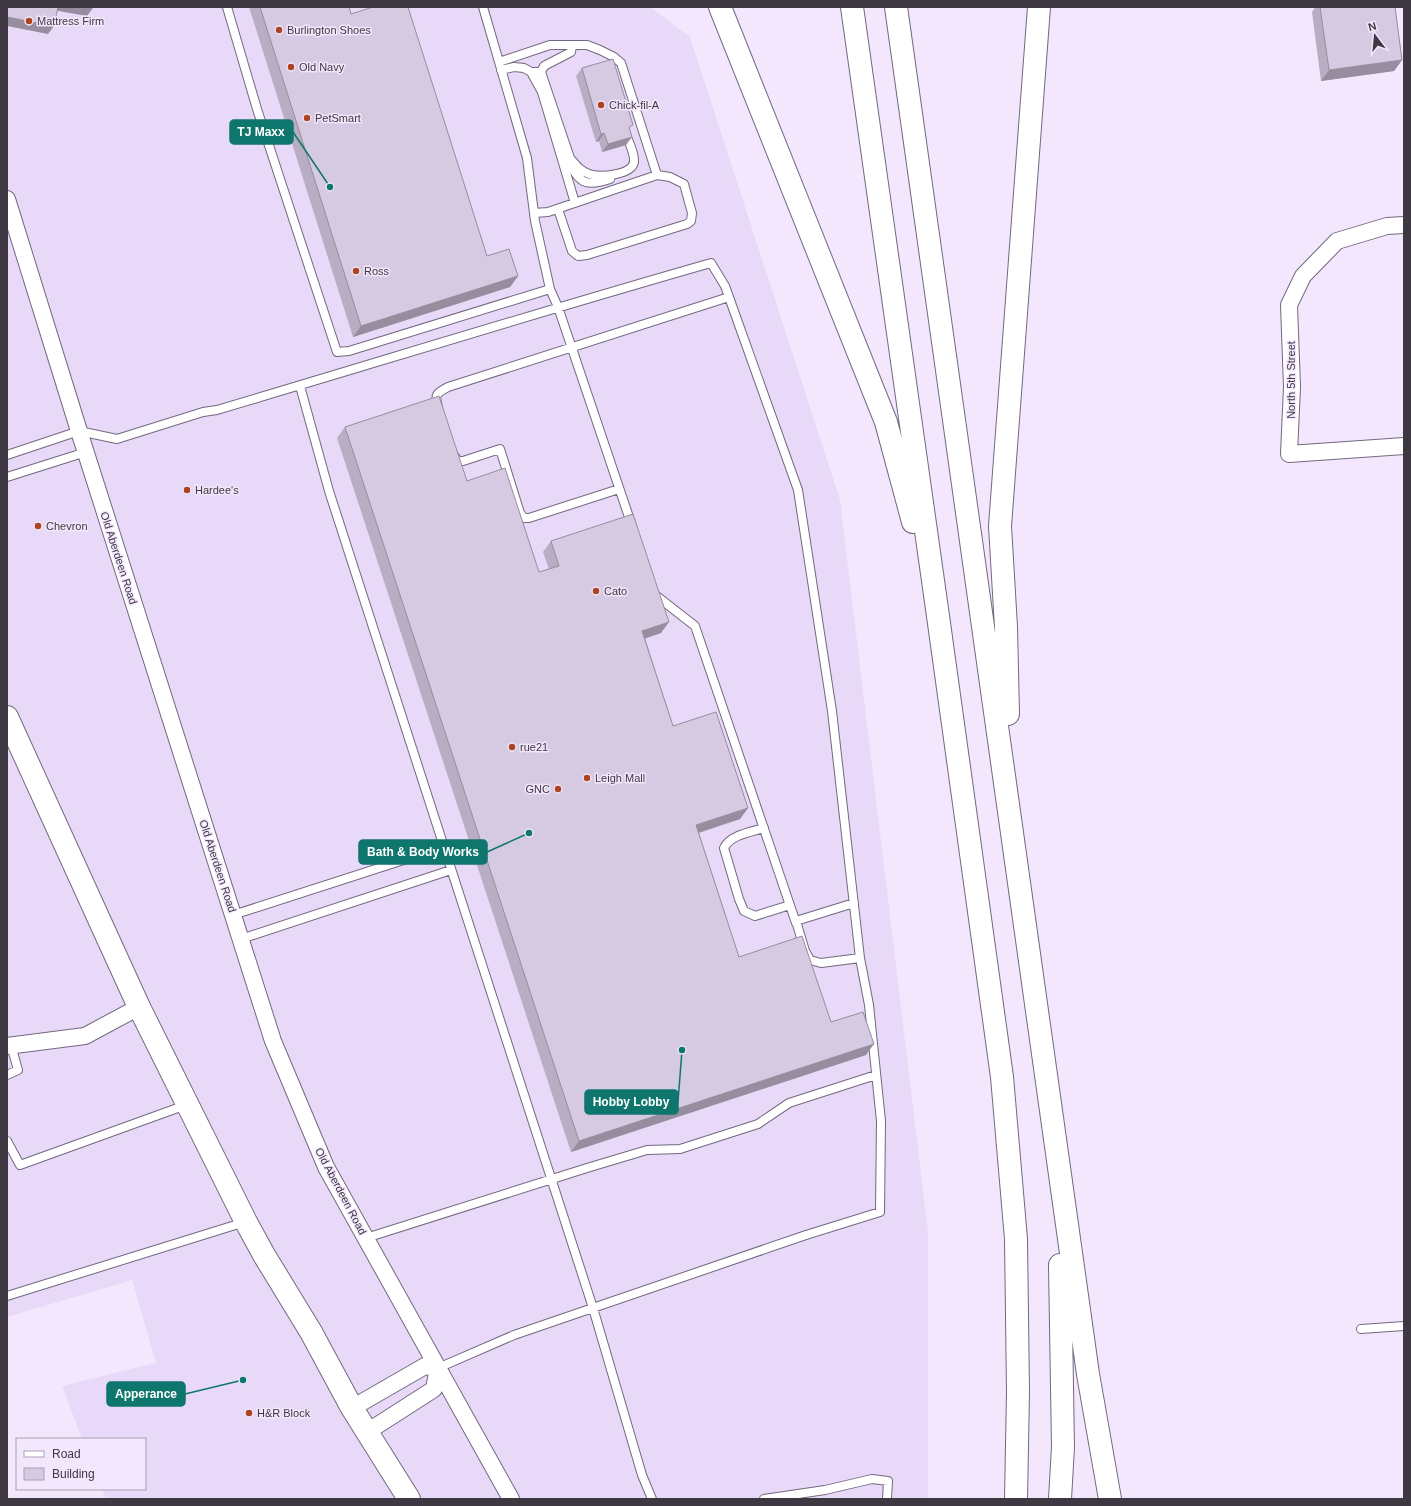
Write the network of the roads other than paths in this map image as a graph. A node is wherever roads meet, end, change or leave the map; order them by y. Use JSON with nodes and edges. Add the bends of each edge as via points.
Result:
{"nodes":[{"id":1,"x":227,"y":7,"type":"edge"},
{"id":2,"x":482,"y":7,"type":"edge"},
{"id":3,"x":720,"y":7,"type":"edge"},
{"id":4,"x":1040,"y":8,"type":"edge"},
{"id":5,"x":853,"y":16,"type":"edge"},
{"id":6,"x":898,"y":16,"type":"edge"},
{"id":7,"x":572,"y":46,"type":"junction"},
{"id":8,"x":600,"y":50,"type":"junction"},
{"id":9,"x":603,"y":60,"type":"edge"},
{"id":10,"x":499,"y":62,"type":"junction"},
{"id":11,"x":501,"y":70,"type":"junction"},
{"id":12,"x":531,"y":72,"type":"junction"},
{"id":13,"x":541,"y":72,"type":"junction"},
{"id":14,"x":624,"y":126,"type":"edge"},
{"id":15,"x":656,"y":176,"type":"junction"},
{"id":16,"x":7,"y":199,"type":"edge"},
{"id":17,"x":575,"y":203,"type":"junction"},
{"id":18,"x":558,"y":209,"type":"junction"},
{"id":19,"x":534,"y":213,"type":"junction"},
{"id":20,"x":1404,"y":226,"type":"edge"},
{"id":21,"x":550,"y":289,"type":"junction"},
{"id":22,"x":729,"y":297,"type":"junction"},
{"id":23,"x":558,"y":307,"type":"junction"},
{"id":24,"x":571,"y":347,"type":"junction"},
{"id":25,"x":300,"y":386,"type":"junction"},
{"id":26,"x":440,"y":413,"type":"edge"},
{"id":27,"x":79,"y":432,"type":"junction"},
{"id":28,"x":1404,"y":446,"type":"edge"},
{"id":29,"x":452,"y":449,"type":"edge"},
{"id":30,"x":86,"y":452,"type":"junction"},
{"id":31,"x":7,"y":455,"type":"edge"},
{"id":32,"x":7,"y":477,"type":"edge"},
{"id":33,"x":619,"y":488,"type":"junction"},
{"id":34,"x":634,"y":533,"type":"edge"},
{"id":35,"x":652,"y":588,"type":"edge"},
{"id":36,"x":938,"y":616,"type":"junction"},
{"id":37,"x":7,"y":717,"type":"edge"},
{"id":38,"x":1010,"y":815,"type":"junction"},
{"id":39,"x":764,"y":828,"type":"junction"},
{"id":40,"x":444,"y":848,"type":"junction"},
{"id":41,"x":451,"y":870,"type":"junction"},
{"id":42,"x":854,"y":903,"type":"junction"},
{"id":43,"x":790,"y":905,"type":"junction"},
{"id":44,"x":233,"y":915,"type":"junction"},
{"id":45,"x":796,"y":923,"type":"junction"},
{"id":46,"x":241,"y":939,"type":"junction"},
{"id":47,"x":860,"y":958,"type":"junction"},
{"id":48,"x":139,"y":1007,"type":"junction"},
{"id":49,"x":9,"y":1046,"type":"edge"},
{"id":50,"x":1044,"y":1061,"type":"junction"},
{"id":51,"x":7,"y":1075,"type":"edge"},
{"id":52,"x":876,"y":1075,"type":"junction"},
{"id":53,"x":187,"y":1105,"type":"junction"},
{"id":54,"x":7,"y":1141,"type":"edge"},
{"id":55,"x":551,"y":1178,"type":"junction"},
{"id":56,"x":246,"y":1222,"type":"junction"},
{"id":57,"x":366,"y":1238,"type":"junction"},
{"id":58,"x":7,"y":1296,"type":"edge"},
{"id":59,"x":593,"y":1308,"type":"junction"},
{"id":60,"x":1404,"y":1326,"type":"edge"},
{"id":61,"x":1360,"y":1329,"type":"dead end"},
{"id":62,"x":438,"y":1368,"type":"junction"},
{"id":63,"x":352,"y":1408,"type":"junction"},
{"id":64,"x":367,"y":1432,"type":"junction"},
{"id":65,"x":1015,"y":1493,"type":"edge"},
{"id":66,"x":409,"y":1499,"type":"edge"},
{"id":67,"x":511,"y":1499,"type":"edge"},
{"id":68,"x":652,"y":1499,"type":"edge"},
{"id":69,"x":764,"y":1499,"type":"edge"},
{"id":70,"x":887,"y":1499,"type":"edge"},
{"id":71,"x":1060,"y":1499,"type":"edge"},
{"id":72,"x":1110,"y":1499,"type":"edge"}],
"edges":[{"from":1,"to":21,"type":"lane","via":[[337,352],[350,351]]},
{"from":2,"to":10,"type":"lane"},
{"from":3,"to":36,"type":"highway","via":[[886,422]]},
{"from":4,"to":38,"type":"highway","via":[[1000,526],[1006,627]]},
{"from":5,"to":36,"type":"highway"},
{"from":6,"to":38,"type":"highway"},
{"from":7,"to":8,"type":"lane","via":[[587,45]]},
{"from":7,"to":10,"type":"lane","via":[[550,45]]},
{"from":7,"to":13,"type":"lane","via":[[571,52],[544,66]]},
{"from":8,"to":9,"type":"lane"},
{"from":8,"to":15,"type":"lane","via":[[621,62]]},
{"from":10,"to":11,"type":"lane"},
{"from":11,"to":12,"type":"lane","via":[[514,67]]},
{"from":11,"to":19,"type":"lane","via":[[527,158]]},
{"from":12,"to":13,"type":"lane"},
{"from":12,"to":17,"type":"lane","via":[[542,92]]},
{"from":13,"to":14,"type":"lane","via":[[570,158],[578,168],[590,175],[601,176],[616,175],[630,168],[634,163],[634,156]]},
{"from":15,"to":17,"type":"lane"},
{"from":15,"to":18,"type":"lane","via":[[670,177],[684,184],[692,213],[691,221],[578,256],[572,251]]},
{"from":16,"to":27,"type":"street","name":"Old Aberdeen Road"},
{"from":17,"to":18,"type":"lane"},
{"from":18,"to":19,"type":"lane"},
{"from":19,"to":21,"type":"lane"},
{"from":20,"to":28,"type":"street","name":"North 5th Street","via":[[1387,226],[1337,241],[1303,276],[1289,305],[1292,387],[1289,454]]},
{"from":21,"to":23,"type":"lane"},
{"from":22,"to":23,"type":"lane","via":[[711,263]]},
{"from":22,"to":24,"type":"lane"},
{"from":22,"to":42,"type":"lane","via":[[798,490],[832,711]]},
{"from":23,"to":24,"type":"lane"},
{"from":23,"to":25,"type":"lane"},
{"from":24,"to":26,"type":"lane","via":[[448,386],[435,398]]},
{"from":24,"to":33,"type":"lane"},
{"from":25,"to":27,"type":"lane","via":[[203,412],[117,439]]},
{"from":25,"to":40,"type":"lane","via":[[329,491]]},
{"from":27,"to":30,"type":"street","name":"Old Aberdeen Road"},
{"from":27,"to":31,"type":"lane"},
{"from":29,"to":33,"type":"lane","via":[[458,461],[463,461],[500,449],[520,513],[524,518]]},
{"from":30,"to":32,"type":"lane"},
{"from":30,"to":44,"type":"street","name":"Old Aberdeen Road"},
{"from":33,"to":34,"type":"lane"},
{"from":35,"to":39,"type":"lane","via":[[654,595],[695,626]]},
{"from":36,"to":65,"type":"highway","via":[[1002,1077],[1016,1239]]},
{"from":37,"to":48,"type":"highway"},
{"from":38,"to":50,"type":"highway"},
{"from":39,"to":43,"type":"lane"},
{"from":39,"to":43,"type":"lane","via":[[733,838],[724,848],[739,899],[744,911],[755,916]]},
{"from":40,"to":41,"type":"lane"},
{"from":40,"to":44,"type":"lane"},
{"from":41,"to":46,"type":"lane"},
{"from":41,"to":55,"type":"lane"},
{"from":42,"to":45,"type":"lane"},
{"from":42,"to":47,"type":"lane"},
{"from":43,"to":45,"type":"lane"},
{"from":44,"to":46,"type":"street","name":"Old Aberdeen Road"},
{"from":45,"to":47,"type":"lane","via":[[810,960],[821,963]]},
{"from":46,"to":57,"type":"street","name":"Old Aberdeen Road","via":[[273,1041],[326,1166]]},
{"from":47,"to":52,"type":"lane"},
{"from":48,"to":49,"type":"street","via":[[85,1036]]},
{"from":48,"to":53,"type":"highway"},
{"from":49,"to":51,"type":"lane","via":[[18,1070]]},
{"from":50,"to":71,"type":"highway","via":[[1061,1275],[1063,1447]]},
{"from":50,"to":72,"type":"highway","via":[[1088,1374]]},
{"from":52,"to":55,"type":"lane","via":[[789,1103],[758,1124],[680,1149],[647,1150]]},
{"from":52,"to":59,"type":"lane","via":[[881,1121],[880,1212]]},
{"from":53,"to":54,"type":"lane","via":[[20,1165]]},
{"from":53,"to":56,"type":"highway"},
{"from":55,"to":57,"type":"lane"},
{"from":55,"to":59,"type":"lane"},
{"from":56,"to":58,"type":"lane"},
{"from":56,"to":63,"type":"highway","via":[[311,1332]]},
{"from":57,"to":62,"type":"street","name":"Old Aberdeen Road"},
{"from":59,"to":62,"type":"lane","via":[[514,1335]]},
{"from":59,"to":68,"type":"lane","via":[[642,1476]]},
{"from":60,"to":61,"type":"lane"},
{"from":62,"to":63,"type":"street","via":[[425,1366]]},
{"from":62,"to":64,"type":"street","via":[[434,1389]]},
{"from":62,"to":67,"type":"street","name":"Old Aberdeen Road"},
{"from":63,"to":64,"type":"highway"},
{"from":64,"to":66,"type":"highway"},
{"from":69,"to":70,"type":"lane","via":[[826,1490],[872,1479],[888,1481]]}]}
